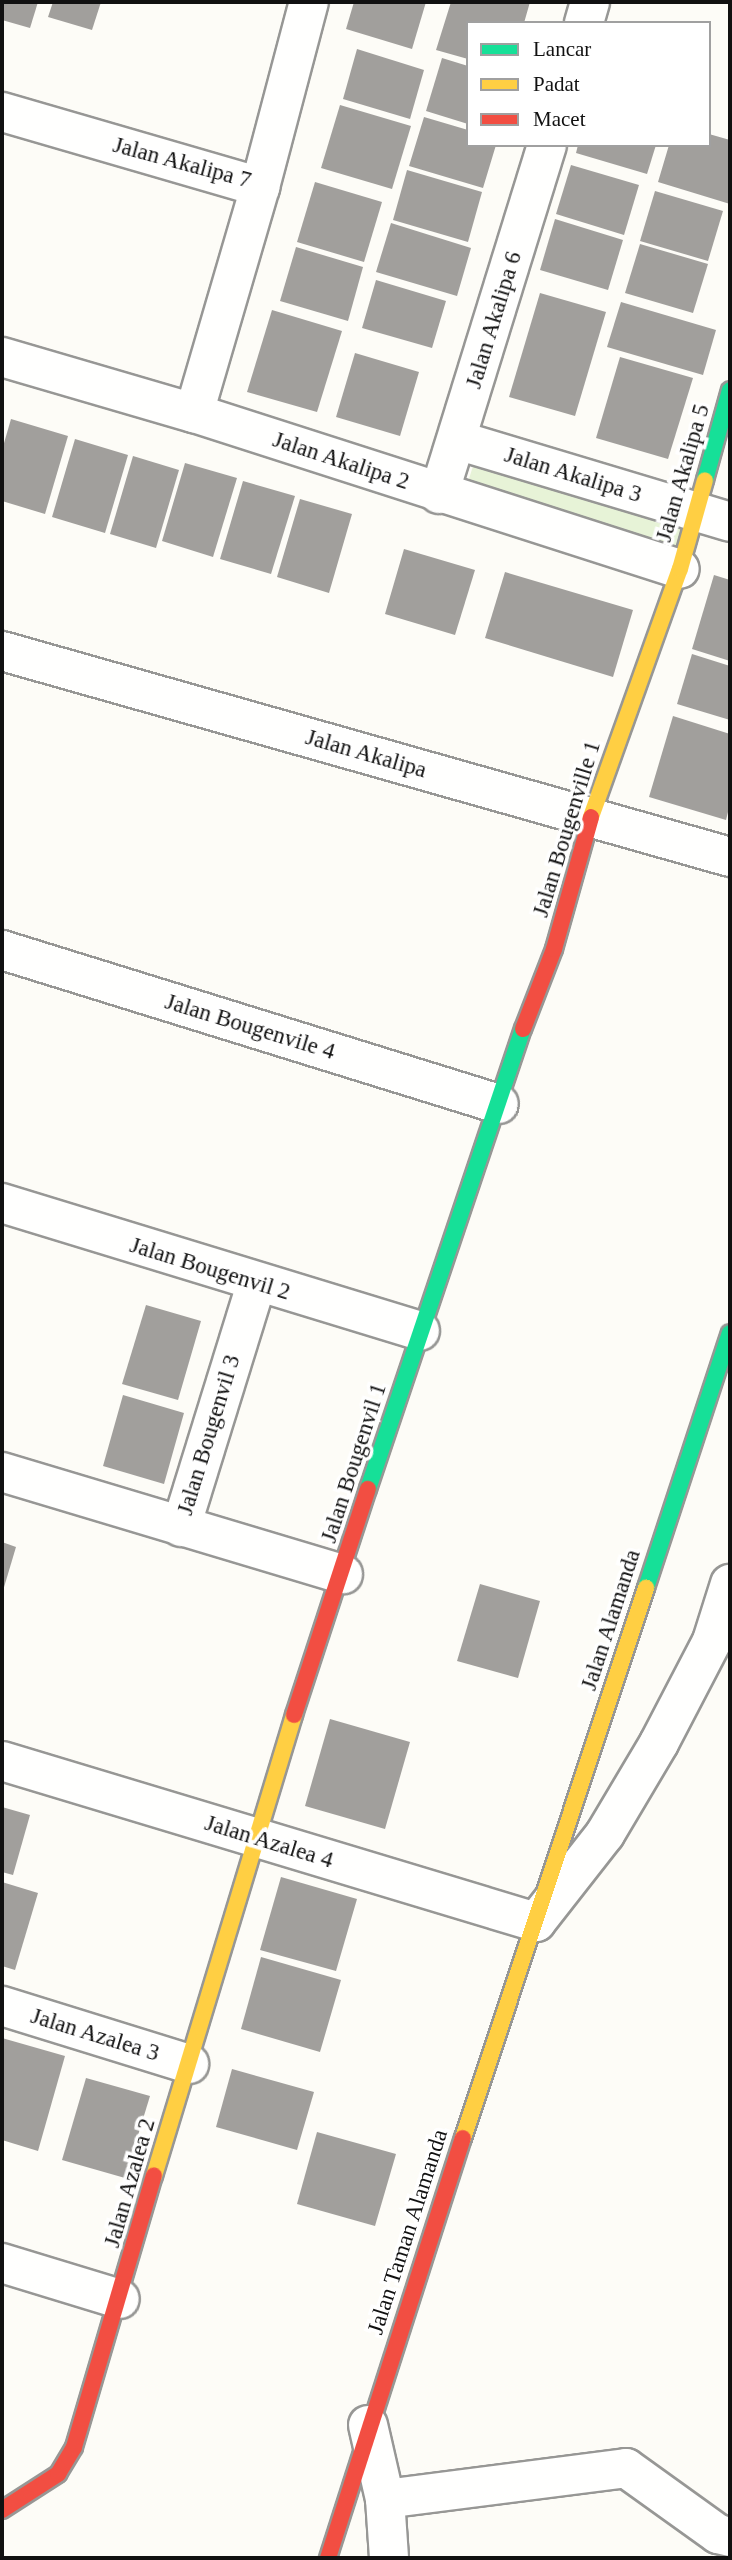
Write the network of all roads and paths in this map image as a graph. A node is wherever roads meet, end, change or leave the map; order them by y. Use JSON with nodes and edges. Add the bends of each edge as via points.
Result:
{"nodes":[{"id":1,"x":309,"y":2,"type":"edge"},
{"id":2,"x":590,"y":2,"type":"edge"},
{"id":3,"x":585,"y":21,"type":"edge"},
{"id":4,"x":2,"y":112,"type":"edge"},
{"id":5,"x":546,"y":147,"type":"edge"},
{"id":6,"x":260,"y":187,"type":"junction"},
{"id":7,"x":2,"y":357,"type":"edge"},
{"id":8,"x":730,"y":390,"type":"edge"},
{"id":9,"x":194,"y":413,"type":"junction"},
{"id":10,"x":457,"y":440,"type":"junction"},
{"id":11,"x":439,"y":494,"type":"junction"},
{"id":12,"x":692,"y":511,"type":"junction"},
{"id":13,"x":730,"y":522,"type":"edge"},
{"id":14,"x":680,"y":569,"type":"junction"},
{"id":15,"x":2,"y":651,"type":"edge"},
{"id":16,"x":591,"y":817,"type":"junction"},
{"id":17,"x":730,"y":857,"type":"edge"},
{"id":18,"x":2,"y":950,"type":"edge"},
{"id":19,"x":499,"y":1104,"type":"junction"},
{"id":20,"x":2,"y":1203,"type":"edge"},
{"id":21,"x":256,"y":1284,"type":"junction"},
{"id":22,"x":420,"y":1331,"type":"junction"},
{"id":23,"x":730,"y":1333,"type":"edge"},
{"id":24,"x":2,"y":1472,"type":"edge"},
{"id":25,"x":181,"y":1527,"type":"junction"},
{"id":26,"x":343,"y":1574,"type":"junction"},
{"id":27,"x":730,"y":1584,"type":"edge"},
{"id":28,"x":2,"y":1761,"type":"edge"},
{"id":29,"x":254,"y":1837,"type":"junction"},
{"id":30,"x":536,"y":1922,"type":"junction"},
{"id":31,"x":2,"y":2006,"type":"edge"},
{"id":32,"x":189,"y":2064,"type":"junction"},
{"id":33,"x":2,"y":2263,"type":"edge"},
{"id":34,"x":120,"y":2299,"type":"junction"},
{"id":35,"x":368,"y":2425,"type":"junction"},
{"id":36,"x":385,"y":2499,"type":"junction"},
{"id":37,"x":2,"y":2510,"type":"edge"},
{"id":38,"x":730,"y":2537,"type":"edge"},
{"id":39,"x":328,"y":2558,"type":"edge"},
{"id":40,"x":388,"y":2558,"type":"edge"}],
"edges":[{"from":1,"to":6,"type":"street","name":"Jalan Akalipa 7"},
{"from":2,"to":3,"type":"street"},
{"from":4,"to":6,"type":"street","name":"Jalan Akalipa 7"},
{"from":5,"to":10,"type":"street","name":"Jalan Akalipa 6"},
{"from":6,"to":9,"type":"street"},
{"from":7,"to":9,"type":"street","name":"Jalan Akalipa 2"},
{"from":8,"to":12,"type":"street","name":"Jalan Akalipa 5"},
{"from":9,"to":11,"type":"street","name":"Jalan Akalipa 2"},
{"from":10,"to":11,"type":"street","name":"Jalan Akalipa 6"},
{"from":10,"to":12,"type":"street","name":"Jalan Akalipa 3"},
{"from":11,"to":14,"type":"street","name":"Jalan Akalipa 2"},
{"from":12,"to":13,"type":"street","name":"Jalan Akalipa 3"},
{"from":12,"to":14,"type":"street","name":"Jalan Akalipa 5"},
{"from":14,"to":16,"type":"street","name":"Jalan Bougenville 1"},
{"from":15,"to":16,"type":"street","name":"Jalan Akalipa"},
{"from":16,"to":17,"type":"street","name":"Jalan Akalipa"},
{"from":16,"to":19,"type":"street","name":"Jalan Bougenville 1","via":[[554,949]]},
{"from":18,"to":19,"type":"street","name":"Jalan Bougenvile 4"},
{"from":19,"to":22,"type":"street","name":"Jalan Bougenvil 1"},
{"from":20,"to":21,"type":"street","name":"Jalan Bougenvil 2"},
{"from":21,"to":22,"type":"street","name":"Jalan Bougenvil 2"},
{"from":21,"to":25,"type":"street","name":"Jalan Bougenvil 3"},
{"from":22,"to":26,"type":"street","name":"Jalan Bougenvil 1"},
{"from":23,"to":30,"type":"street","name":"Jalan Alamanda"},
{"from":24,"to":25,"type":"street","name":"Jalan Bougenvil 3"},
{"from":25,"to":26,"type":"street"},
{"from":26,"to":29,"type":"street","name":"Jalan Bougenvil 1"},
{"from":27,"to":30,"type":"street","via":[[712,1641],[659,1743],[605,1834]]},
{"from":28,"to":29,"type":"street","name":"Jalan Azalea 4"},
{"from":29,"to":30,"type":"street","name":"Jalan Azalea 4"},
{"from":29,"to":32,"type":"street","name":"Jalan Azalea 2"},
{"from":30,"to":35,"type":"street","name":"Jalan Taman Alamanda"},
{"from":31,"to":32,"type":"street","name":"Jalan Azalea 3"},
{"from":32,"to":34,"type":"street","name":"Jalan Azalea 2"},
{"from":33,"to":34,"type":"street"},
{"from":34,"to":37,"type":"street","name":"Jalan Azalea 2","via":[[74,2447],[58,2473]]},
{"from":35,"to":36,"type":"street"},
{"from":35,"to":39,"type":"street","name":"Jalan Taman Alamanda"},
{"from":36,"to":38,"type":"street","via":[[626,2468]]},
{"from":36,"to":40,"type":"street"}]}
